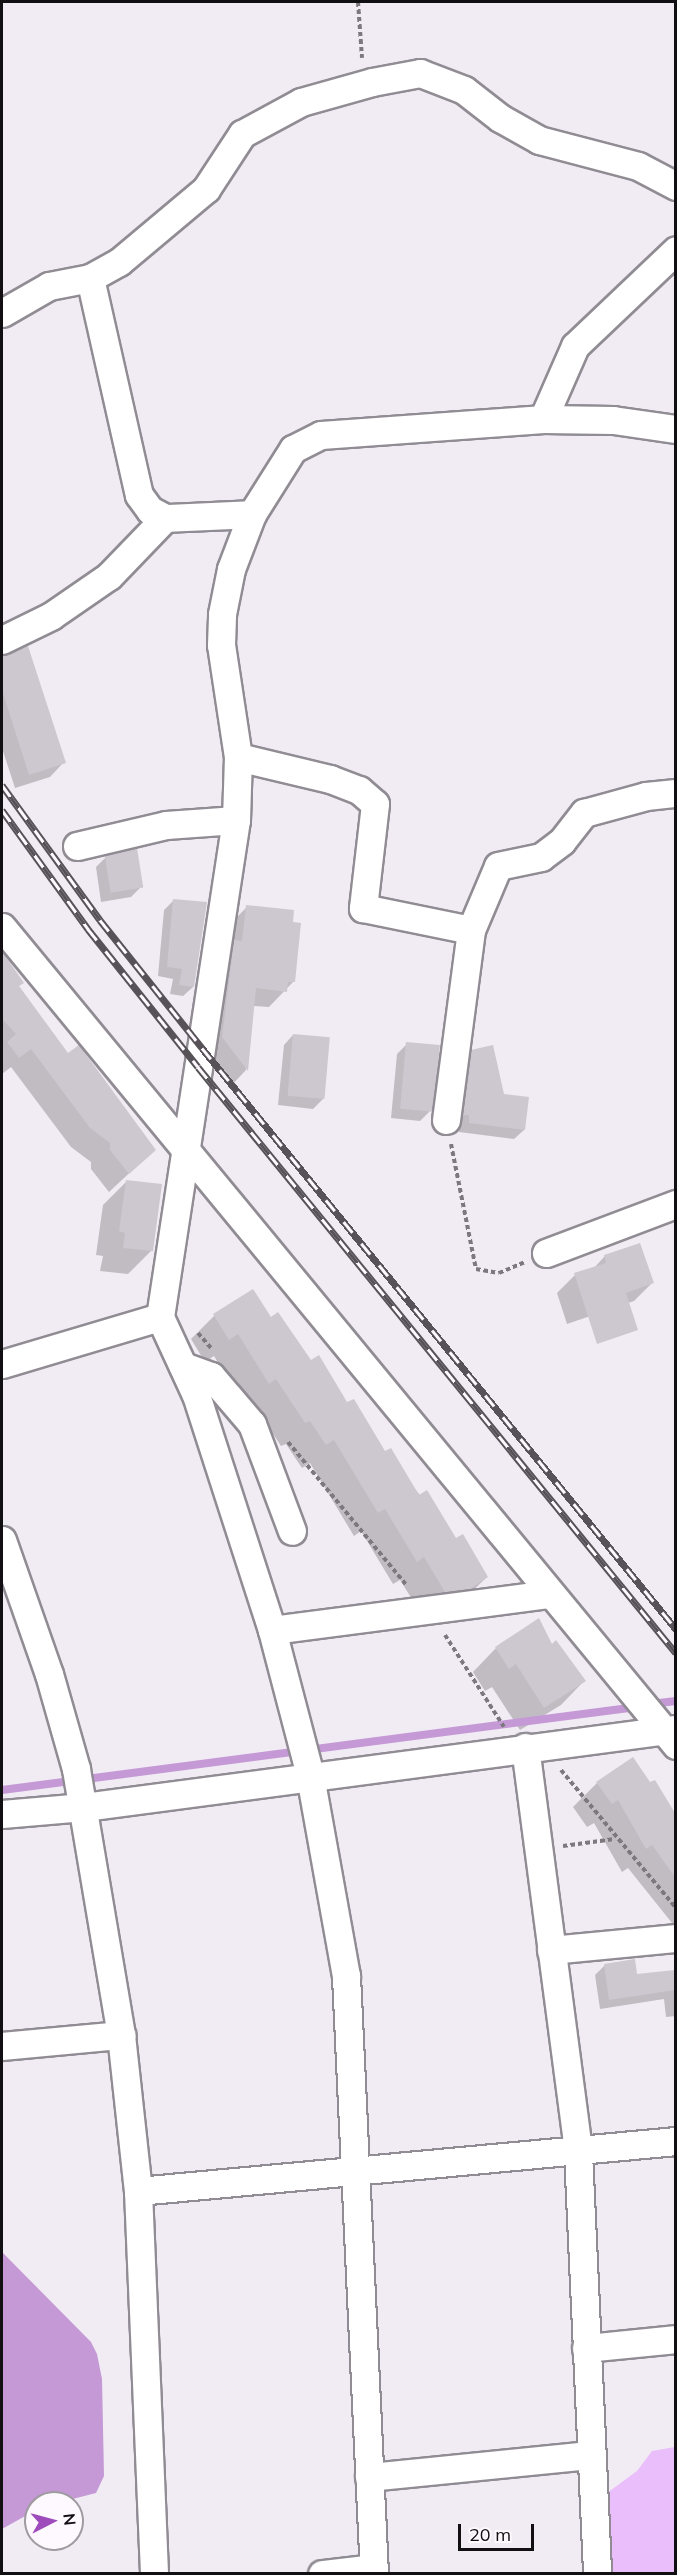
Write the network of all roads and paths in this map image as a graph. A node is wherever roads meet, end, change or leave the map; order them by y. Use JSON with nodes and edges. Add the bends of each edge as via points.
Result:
{"nodes":[{"id":1,"x":358,"y":2,"type":"edge"},
{"id":2,"x":363,"y":84,"type":"junction"},
{"id":3,"x":675,"y":186,"type":"edge"},
{"id":4,"x":675,"y":250,"type":"edge"},
{"id":5,"x":90,"y":278,"type":"junction"},
{"id":6,"x":2,"y":313,"type":"edge"},
{"id":7,"x":543,"y":419,"type":"junction"},
{"id":8,"x":675,"y":429,"type":"edge"},
{"id":9,"x":252,"y":514,"type":"junction"},
{"id":10,"x":165,"y":518,"type":"junction"},
{"id":11,"x":2,"y":640,"type":"edge"},
{"id":12,"x":238,"y":757,"type":"junction"},
{"id":13,"x":675,"y":793,"type":"edge"},
{"id":14,"x":236,"y":820,"type":"junction"},
{"id":15,"x":78,"y":846,"type":"dead end"},
{"id":16,"x":2,"y":927,"type":"edge"},
{"id":17,"x":471,"y":930,"type":"junction"},
{"id":18,"x":446,"y":1120,"type":"joint"},
{"id":19,"x":183,"y":1149,"type":"junction"},
{"id":20,"x":675,"y":1204,"type":"edge"},
{"id":21,"x":546,"y":1253,"type":"joint"},
{"id":22,"x":162,"y":1306,"type":"junction"},
{"id":23,"x":213,"y":1351,"type":"dead end"},
{"id":24,"x":2,"y":1364,"type":"edge"},
{"id":25,"x":183,"y":1365,"type":"junction"},
{"id":26,"x":282,"y":1434,"type":"dead end"},
{"id":27,"x":292,"y":1532,"type":"dead end"},
{"id":28,"x":2,"y":1540,"type":"edge"},
{"id":29,"x":550,"y":1594,"type":"junction"},
{"id":30,"x":426,"y":1610,"type":"junction"},
{"id":31,"x":272,"y":1630,"type":"junction"},
{"id":32,"x":499,"y":1718,"type":"dead end"},
{"id":33,"x":660,"y":1723,"type":"edge"},
{"id":34,"x":533,"y":1746,"type":"junction"},
{"id":35,"x":307,"y":1761,"type":"junction"},
{"id":36,"x":83,"y":1803,"type":"junction"},
{"id":37,"x":2,"y":1814,"type":"edge"},
{"id":38,"x":616,"y":1839,"type":"junction"},
{"id":39,"x":538,"y":1850,"type":"junction"},
{"id":40,"x":675,"y":1908,"type":"edge"},
{"id":41,"x":675,"y":1938,"type":"edge"},
{"id":42,"x":551,"y":1950,"type":"junction"},
{"id":43,"x":121,"y":2035,"type":"junction"},
{"id":44,"x":2,"y":2046,"type":"edge"},
{"id":45,"x":675,"y":2141,"type":"edge"},
{"id":46,"x":578,"y":2152,"type":"junction"},
{"id":47,"x":355,"y":2173,"type":"junction"},
{"id":48,"x":138,"y":2191,"type":"junction"},
{"id":49,"x":675,"y":2339,"type":"edge"},
{"id":50,"x":586,"y":2348,"type":"junction"},
{"id":51,"x":591,"y":2455,"type":"junction"},
{"id":52,"x":369,"y":2477,"type":"junction"},
{"id":53,"x":374,"y":2571,"type":"edge"},
{"id":54,"x":154,"y":2574,"type":"edge"},
{"id":55,"x":322,"y":2574,"type":"edge"},
{"id":56,"x":597,"y":2574,"type":"edge"}],
"edges":[{"from":1,"to":2,"type":"path"},
{"from":2,"to":3,"type":"street","via":[[420,73],[464,90],[500,118],[539,140],[638,166]]},
{"from":2,"to":5,"type":"street","via":[[301,102],[242,134],[206,189],[119,262]]},
{"from":4,"to":7,"type":"street","via":[[575,346]]},
{"from":5,"to":6,"type":"street","via":[[49,286]]},
{"from":5,"to":10,"type":"street","via":[[139,495],[150,510]]},
{"from":7,"to":8,"type":"street","via":[[613,420]]},
{"from":7,"to":9,"type":"street","via":[[321,435],[293,449]]},
{"from":9,"to":10,"type":"street"},
{"from":9,"to":12,"type":"street","via":[[231,568],[222,615],[222,645]]},
{"from":10,"to":11,"type":"street","via":[[110,576],[51,616]]},
{"from":12,"to":14,"type":"street"},
{"from":12,"to":17,"type":"street","via":[[330,779],[359,790],[375,804],[363,908]]},
{"from":13,"to":17,"type":"street","via":[[646,796],[584,813],[562,841],[541,857],[498,866]]},
{"from":14,"to":15,"type":"street","via":[[166,825]]},
{"from":14,"to":19,"type":"street"},
{"from":16,"to":19,"type":"street"},
{"from":17,"to":18,"type":"street"},
{"from":18,"to":21,"type":"path","via":[[476,1269],[499,1273]]},
{"from":19,"to":22,"type":"street"},
{"from":19,"to":29,"type":"street"},
{"from":20,"to":21,"type":"street"},
{"from":22,"to":23,"type":"path"},
{"from":22,"to":24,"type":"street"},
{"from":22,"to":25,"type":"street"},
{"from":25,"to":27,"type":"street","via":[[211,1376],[252,1424]]},
{"from":25,"to":31,"type":"street"},
{"from":26,"to":30,"type":"path"},
{"from":28,"to":36,"type":"street","via":[[49,1674]]},
{"from":29,"to":30,"type":"street"},
{"from":29,"to":33,"type":"street"},
{"from":30,"to":31,"type":"street"},
{"from":30,"to":32,"type":"path"},
{"from":31,"to":35,"type":"street"},
{"from":33,"to":34,"type":"street"},
{"from":34,"to":35,"type":"street"},
{"from":34,"to":38,"type":"path"},
{"from":34,"to":39,"type":"street"},
{"from":35,"to":36,"type":"street"},
{"from":35,"to":47,"type":"street","via":[[346,1976]]},
{"from":36,"to":37,"type":"street"},
{"from":36,"to":43,"type":"street"},
{"from":38,"to":39,"type":"path"},
{"from":38,"to":40,"type":"path"},
{"from":39,"to":42,"type":"street"},
{"from":41,"to":42,"type":"street"},
{"from":42,"to":46,"type":"street"},
{"from":43,"to":44,"type":"street"},
{"from":43,"to":48,"type":"street"},
{"from":45,"to":46,"type":"street"},
{"from":46,"to":47,"type":"street"},
{"from":46,"to":50,"type":"street"},
{"from":47,"to":48,"type":"street"},
{"from":47,"to":52,"type":"street"},
{"from":48,"to":54,"type":"street"},
{"from":49,"to":50,"type":"street"},
{"from":50,"to":51,"type":"street"},
{"from":51,"to":52,"type":"street"},
{"from":51,"to":56,"type":"street"},
{"from":52,"to":53,"type":"street"},
{"from":53,"to":55,"type":"street"}]}
